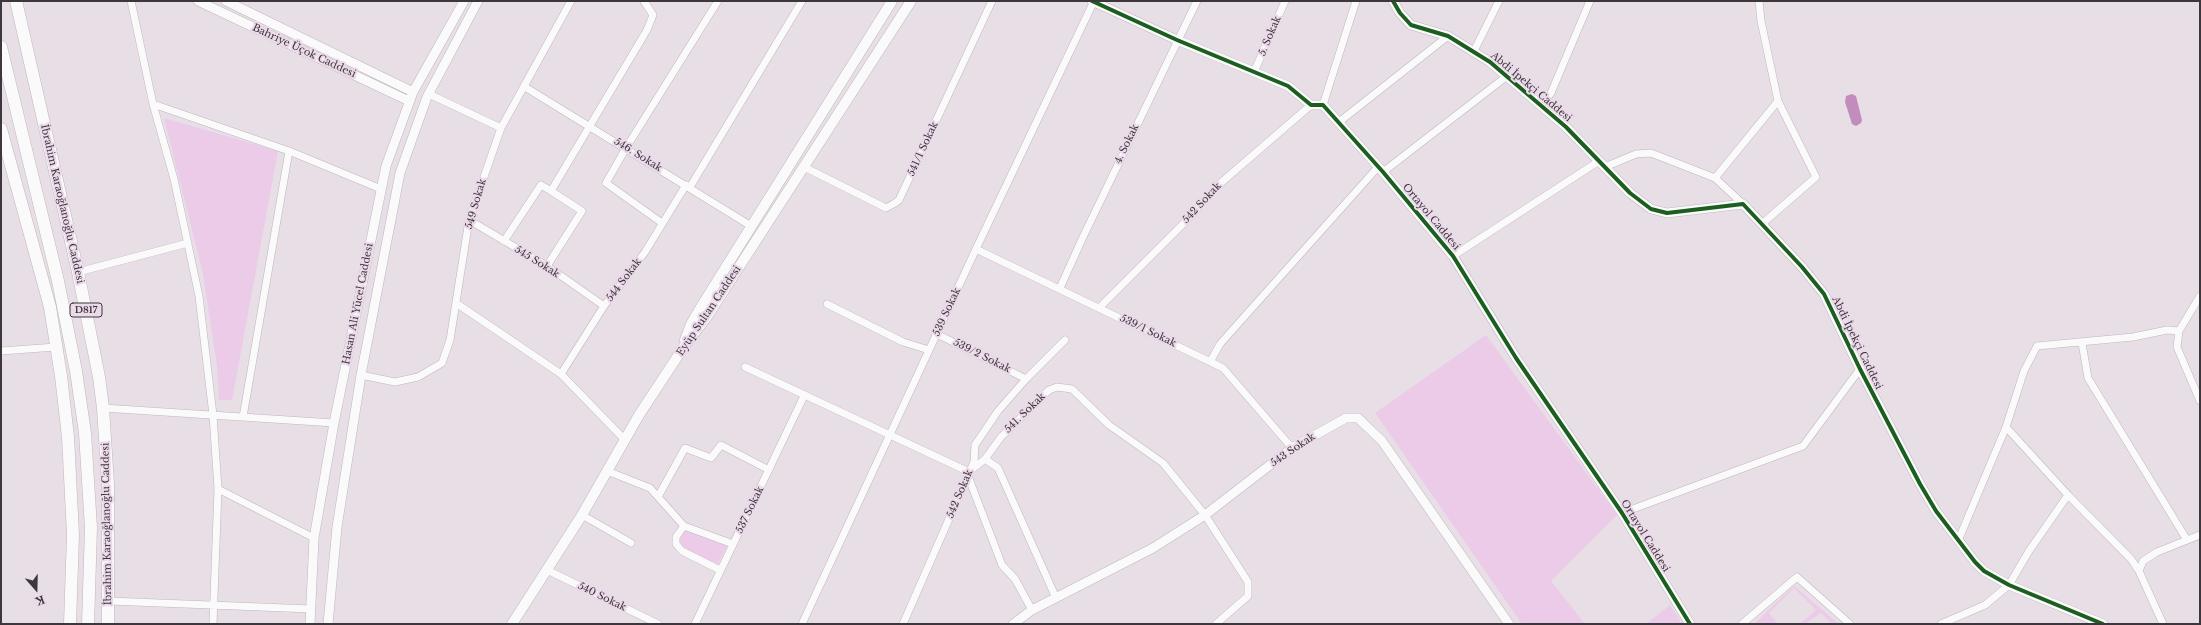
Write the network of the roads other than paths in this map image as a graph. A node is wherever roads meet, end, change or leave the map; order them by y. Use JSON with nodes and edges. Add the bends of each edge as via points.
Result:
{"nodes":[{"id":1,"x":16,"y":1,"type":"edge"},
{"id":2,"x":131,"y":1,"type":"edge"},
{"id":3,"x":198,"y":1,"type":"edge"},
{"id":4,"x":226,"y":1,"type":"edge"},
{"id":5,"x":464,"y":1,"type":"edge"},
{"id":6,"x":478,"y":1,"type":"edge"},
{"id":7,"x":571,"y":1,"type":"edge"},
{"id":8,"x":644,"y":1,"type":"edge"},
{"id":9,"x":718,"y":1,"type":"edge"},
{"id":10,"x":802,"y":1,"type":"edge"},
{"id":11,"x":892,"y":1,"type":"edge"},
{"id":12,"x":911,"y":1,"type":"edge"},
{"id":13,"x":992,"y":1,"type":"edge"},
{"id":14,"x":1093,"y":1,"type":"edge"},
{"id":15,"x":1197,"y":1,"type":"edge"},
{"id":16,"x":1285,"y":1,"type":"edge"},
{"id":17,"x":1356,"y":1,"type":"edge"},
{"id":18,"x":1393,"y":1,"type":"edge"},
{"id":19,"x":1499,"y":1,"type":"edge"},
{"id":20,"x":1590,"y":1,"type":"edge"},
{"id":21,"x":1759,"y":1,"type":"edge"},
{"id":22,"x":1448,"y":36,"type":"junction"},
{"id":23,"x":1178,"y":40,"type":"junction"},
{"id":24,"x":1,"y":46,"type":"edge"},
{"id":25,"x":1474,"y":51,"type":"junction"},
{"id":26,"x":1254,"y":72,"type":"junction"},
{"id":27,"x":1507,"y":76,"type":"junction"},
{"id":28,"x":525,"y":87,"type":"junction"},
{"id":29,"x":413,"y":92,"type":"junction"},
{"id":30,"x":429,"y":94,"type":"junction"},
{"id":31,"x":409,"y":101,"type":"junction"},
{"id":32,"x":1778,"y":101,"type":"junction"},
{"id":33,"x":152,"y":104,"type":"junction"},
{"id":34,"x":1323,"y":105,"type":"junction"},
{"id":35,"x":1542,"y":105,"type":"junction"},
{"id":36,"x":1311,"y":106,"type":"junction"},
{"id":37,"x":1339,"y":122,"type":"junction"},
{"id":38,"x":590,"y":125,"type":"junction"},
{"id":39,"x":501,"y":128,"type":"junction"},
{"id":40,"x":1,"y":129,"type":"edge"},
{"id":41,"x":626,"y":148,"type":"junction"},
{"id":42,"x":3,"y":150,"type":"edge"},
{"id":43,"x":289,"y":151,"type":"junction"},
{"id":44,"x":1602,"y":164,"type":"junction"},
{"id":45,"x":804,"y":167,"type":"junction"},
{"id":46,"x":1381,"y":169,"type":"junction"},
{"id":47,"x":1715,"y":178,"type":"junction"},
{"id":48,"x":688,"y":186,"type":"junction"},
{"id":49,"x":381,"y":189,"type":"junction"},
{"id":50,"x":551,"y":191,"type":"junction"},
{"id":51,"x":1743,"y":204,"type":"junction"},
{"id":52,"x":469,"y":220,"type":"junction"},
{"id":53,"x":1763,"y":223,"type":"junction"},
{"id":54,"x":662,"y":224,"type":"junction"},
{"id":55,"x":751,"y":226,"type":"junction"},
{"id":56,"x":504,"y":241,"type":"junction"},
{"id":57,"x":188,"y":243,"type":"junction"},
{"id":58,"x":976,"y":249,"type":"junction"},
{"id":59,"x":1453,"y":256,"type":"junction"},
{"id":60,"x":547,"y":266,"type":"junction"},
{"id":61,"x":78,"y":272,"type":"junction"},
{"id":62,"x":1060,"y":288,"type":"junction"},
{"id":63,"x":2200,"y":296,"type":"edge"},
{"id":64,"x":456,"y":303,"type":"junction"},
{"id":65,"x":827,"y":304,"type":"dead end"},
{"id":66,"x":604,"y":306,"type":"junction"},
{"id":67,"x":1099,"y":308,"type":"junction"},
{"id":68,"x":2179,"y":331,"type":"junction"},
{"id":69,"x":937,"y":334,"type":"junction"},
{"id":70,"x":1065,"y":340,"type":"dead end"},
{"id":71,"x":2082,"y":343,"type":"junction"},
{"id":72,"x":685,"y":345,"type":"junction"},
{"id":73,"x":56,"y":347,"type":"junction"},
{"id":74,"x":1,"y":350,"type":"edge"},
{"id":75,"x":929,"y":350,"type":"junction"},
{"id":76,"x":1210,"y":362,"type":"junction"},
{"id":77,"x":745,"y":368,"type":"dead end"},
{"id":78,"x":1860,"y":369,"type":"junction"},
{"id":79,"x":561,"y":374,"type":"junction"},
{"id":80,"x":361,"y":375,"type":"junction"},
{"id":81,"x":1026,"y":378,"type":"junction"},
{"id":82,"x":804,"y":396,"type":"junction"},
{"id":83,"x":2200,"y":401,"type":"edge"},
{"id":84,"x":103,"y":408,"type":"junction"},
{"id":85,"x":213,"y":415,"type":"junction"},
{"id":86,"x":243,"y":417,"type":"junction"},
{"id":87,"x":334,"y":423,"type":"junction"},
{"id":88,"x":2006,"y":427,"type":"junction"},
{"id":89,"x":889,"y":436,"type":"junction"},
{"id":90,"x":624,"y":440,"type":"junction"},
{"id":91,"x":1292,"y":448,"type":"junction"},
{"id":92,"x":985,"y":460,"type":"junction"},
{"id":93,"x":769,"y":470,"type":"junction"},
{"id":94,"x":607,"y":471,"type":"junction"},
{"id":95,"x":969,"y":474,"type":"junction"},
{"id":96,"x":218,"y":489,"type":"junction"},
{"id":97,"x":658,"y":495,"type":"junction"},
{"id":98,"x":2068,"y":495,"type":"junction"},
{"id":99,"x":1622,"y":513,"type":"junction"},
{"id":100,"x":582,"y":515,"type":"junction"},
{"id":101,"x":1204,"y":515,"type":"junction"},
{"id":102,"x":684,"y":526,"type":"junction"},
{"id":103,"x":2200,"y":535,"type":"edge"},
{"id":104,"x":314,"y":538,"type":"junction"},
{"id":105,"x":2187,"y":540,"type":"junction"},
{"id":106,"x":1958,"y":541,"type":"junction"},
{"id":107,"x":631,"y":543,"type":"dead end"},
{"id":108,"x":733,"y":544,"type":"junction"},
{"id":109,"x":546,"y":570,"type":"junction"},
{"id":110,"x":720,"y":570,"type":"junction"},
{"id":111,"x":2139,"y":571,"type":"junction"},
{"id":112,"x":2009,"y":586,"type":"junction"},
{"id":113,"x":1056,"y":598,"type":"junction"},
{"id":114,"x":109,"y":601,"type":"junction"},
{"id":115,"x":214,"y":605,"type":"junction"},
{"id":116,"x":311,"y":609,"type":"junction"},
{"id":117,"x":1032,"y":610,"type":"junction"},
{"id":118,"x":70,"y":624,"type":"edge"},
{"id":119,"x":88,"y":624,"type":"edge"},
{"id":120,"x":108,"y":624,"type":"edge"},
{"id":121,"x":213,"y":624,"type":"edge"},
{"id":122,"x":310,"y":624,"type":"edge"},
{"id":123,"x":328,"y":624,"type":"edge"},
{"id":124,"x":512,"y":624,"type":"edge"},
{"id":125,"x":658,"y":624,"type":"edge"},
{"id":126,"x":695,"y":624,"type":"edge"},
{"id":127,"x":802,"y":624,"type":"edge"},
{"id":128,"x":903,"y":624,"type":"edge"},
{"id":129,"x":1012,"y":624,"type":"edge"},
{"id":130,"x":1216,"y":624,"type":"edge"},
{"id":131,"x":1509,"y":624,"type":"edge"},
{"id":132,"x":1690,"y":624,"type":"edge"},
{"id":133,"x":1742,"y":624,"type":"edge"},
{"id":134,"x":1850,"y":624,"type":"edge"},
{"id":135,"x":1941,"y":624,"type":"edge"},
{"id":136,"x":2103,"y":624,"type":"edge"},
{"id":137,"x":2163,"y":624,"type":"edge"}],
"edges":[{"from":1,"to":61,"type":"highway","name":"İbrahim Karaoğlanoğlu Caddesi","number":"D817"},
{"from":2,"to":33,"type":"street"},
{"from":3,"to":31,"type":"street","name":"Bahriye Üçok Caddesi"},
{"from":4,"to":29,"type":"street","name":"Bahriye Üçok Caddesi"},
{"from":5,"to":29,"type":"street","name":"Hasan Ali Yücel Caddesi"},
{"from":6,"to":30,"type":"street"},
{"from":7,"to":28,"type":"street","name":"549 Sokak"},
{"from":8,"to":38,"type":"street","via":[[653,15],[647,30]]},
{"from":9,"to":41,"type":"street"},
{"from":10,"to":48,"type":"street","name":"544 Sokak"},
{"from":11,"to":55,"type":"main road"},
{"from":12,"to":45,"type":"main road","name":"Eyüp Sultan Caddesi"},
{"from":13,"to":45,"type":"street","name":"541/1 Sokak","via":[[896,203],[886,208]]},
{"from":14,"to":23,"type":"street"},
{"from":14,"to":58,"type":"street","name":"539 Sokak"},
{"from":15,"to":23,"type":"street","name":"4. Sokak"},
{"from":16,"to":26,"type":"street","name":"5. Sokak"},
{"from":17,"to":34,"type":"street"},
{"from":18,"to":22,"type":"street","name":"Abdi İpekçi Caddesi","via":[[1411,25]]},
{"from":19,"to":25,"type":"street"},
{"from":20,"to":35,"type":"street","via":[[1551,93]]},
{"from":21,"to":32,"type":"street"},
{"from":22,"to":25,"type":"street","name":"Abdi İpekçi Caddesi"},
{"from":22,"to":37,"type":"street"},
{"from":23,"to":26,"type":"street"},
{"from":23,"to":62,"type":"street","name":"4. Sokak"},
{"from":24,"to":119,"type":"highway","name":"İbrahim Karaoğlanoğlu Caddesi","number":"D817","via":[[58,281],[76,371],[85,433],[91,528]]},
{"from":25,"to":27,"type":"street","name":"Abdi İpekçi Caddesi"},
{"from":26,"to":36,"type":"street","via":[[1288,86]]},
{"from":27,"to":35,"type":"street","name":"Abdi İpekçi Caddesi"},
{"from":27,"to":46,"type":"street"},
{"from":28,"to":38,"type":"street","name":"546. Sokak"},
{"from":28,"to":39,"type":"street","name":"549 Sokak"},
{"from":29,"to":31,"type":"street","name":"Hasan Ali Yücel Caddesi"},
{"from":30,"to":39,"type":"street"},
{"from":30,"to":80,"type":"street","via":[[414,127],[400,173]]},
{"from":31,"to":49,"type":"street","name":"Hasan Ali Yücel Caddesi"},
{"from":32,"to":47,"type":"street"},
{"from":32,"to":53,"type":"street","via":[[1816,177]]},
{"from":33,"to":43,"type":"street"},
{"from":33,"to":57,"type":"street","via":[[174,179]]},
{"from":34,"to":36,"type":"street"},
{"from":34,"to":37,"type":"street","name":"Ortayol Caddesi"},
{"from":35,"to":44,"type":"street","name":"Abdi İpekçi Caddesi"},
{"from":36,"to":67,"type":"street","name":"542 Sokak","via":[[1216,187],[1190,217]]},
{"from":37,"to":46,"type":"street","name":"Ortayol Caddesi"},
{"from":38,"to":41,"type":"street","name":"546. Sokak"},
{"from":38,"to":50,"type":"street"},
{"from":39,"to":52,"type":"street","name":"549 Sokak"},
{"from":40,"to":42,"type":"highway"},
{"from":41,"to":48,"type":"street","name":"546. Sokak"},
{"from":41,"to":54,"type":"street","via":[[606,183]]},
{"from":42,"to":73,"type":"highway","via":[[50,307]]},
{"from":43,"to":49,"type":"street"},
{"from":43,"to":86,"type":"street"},
{"from":44,"to":47,"type":"street","via":[[1651,152]]},
{"from":44,"to":51,"type":"street","name":"Abdi İpekçi Caddesi","via":[[1642,203],[1660,212]]},
{"from":44,"to":59,"type":"street"},
{"from":45,"to":72,"type":"main road","name":"Eyüp Sultan Caddesi","via":[[706,318]]},
{"from":46,"to":59,"type":"street","name":"Ortayol Caddesi"},
{"from":46,"to":76,"type":"street","via":[[1220,344]]},
{"from":47,"to":51,"type":"street"},
{"from":48,"to":54,"type":"street","name":"544 Sokak"},
{"from":48,"to":55,"type":"street","name":"546. Sokak"},
{"from":49,"to":87,"type":"street","name":"Hasan Ali Yücel Caddesi"},
{"from":50,"to":56,"type":"street","via":[[540,185]]},
{"from":50,"to":60,"type":"street","via":[[582,211]]},
{"from":51,"to":53,"type":"street","name":"Abdi İpekçi Caddesi"},
{"from":52,"to":56,"type":"street","name":"545 Sokak"},
{"from":52,"to":64,"type":"street","name":"549 Sokak"},
{"from":53,"to":78,"type":"street","name":"Abdi İpekçi Caddesi","via":[[1814,279],[1824,294]]},
{"from":54,"to":66,"type":"street","name":"544 Sokak","via":[[645,252]]},
{"from":55,"to":72,"type":"main road","via":[[691,324]]},
{"from":56,"to":60,"type":"street","name":"545 Sokak"},
{"from":57,"to":61,"type":"street"},
{"from":57,"to":85,"type":"street","via":[[199,296]]},
{"from":58,"to":62,"type":"street","name":"539/1 Sokak"},
{"from":58,"to":69,"type":"street","name":"539 Sokak"},
{"from":59,"to":99,"type":"street","name":"Ortayol Caddesi","via":[[1524,371]]},
{"from":60,"to":66,"type":"street","name":"545 Sokak"},
{"from":61,"to":84,"type":"highway","name":"İbrahim Karaoğlanoğlu Caddesi","number":"D817"},
{"from":62,"to":67,"type":"street","name":"539/1 Sokak"},
{"from":63,"to":68,"type":"street"},
{"from":64,"to":79,"type":"street"},
{"from":64,"to":80,"type":"street","name":"549 Sokak","via":[[450,340],[442,363],[418,377],[395,382]]},
{"from":65,"to":75,"type":"street","via":[[903,342]]},
{"from":66,"to":79,"type":"street","name":"544 Sokak"},
{"from":67,"to":76,"type":"street","name":"539/1 Sokak"},
{"from":68,"to":71,"type":"street","via":[[2167,330]]},
{"from":68,"to":83,"type":"street","via":[[2177,347]]},
{"from":69,"to":75,"type":"street","name":"539 Sokak"},
{"from":69,"to":81,"type":"street","name":"539/2 Sokak"},
{"from":70,"to":81,"type":"street","name":"542 Sokak"},
{"from":71,"to":88,"type":"street","via":[[2037,346],[2024,370]]},
{"from":71,"to":105,"type":"street","via":[[2088,378]]},
{"from":72,"to":90,"type":"main road","name":"Eyüp Sultan Caddesi"},
{"from":73,"to":74,"type":"street"},
{"from":73,"to":118,"type":"highway","via":[[68,437],[73,535]]},
{"from":75,"to":89,"type":"street","name":"539 Sokak"},
{"from":76,"to":91,"type":"street","name":"539/1 Sokak","via":[[1223,368]]},
{"from":77,"to":82,"type":"street"},
{"from":78,"to":99,"type":"street","via":[[1803,446]]},
{"from":78,"to":106,"type":"street","name":"Abdi İpekçi Caddesi","via":[[1920,484]]},
{"from":79,"to":90,"type":"street"},
{"from":80,"to":123,"type":"street","via":[[337,527]]},
{"from":81,"to":95,"type":"street","name":"542 Sokak","via":[[989,422],[975,445],[974,462]]},
{"from":82,"to":89,"type":"street"},
{"from":82,"to":93,"type":"street","name":"537 Sokak"},
{"from":84,"to":85,"type":"street"},
{"from":84,"to":114,"type":"highway","name":"İbrahim Karaoğlanoğlu Caddesi","number":"D817","via":[[108,484]]},
{"from":85,"to":86,"type":"street"},
{"from":85,"to":96,"type":"street"},
{"from":86,"to":87,"type":"street"},
{"from":87,"to":104,"type":"street","name":"Hasan Ali Yücel Caddesi"},
{"from":88,"to":98,"type":"street"},
{"from":88,"to":106,"type":"street"},
{"from":89,"to":95,"type":"street"},
{"from":89,"to":127,"type":"street","name":"539 Sokak"},
{"from":90,"to":94,"type":"main road","name":"Eyüp Sultan Caddesi"},
{"from":91,"to":101,"type":"street","name":"543 Sokak"},
{"from":91,"to":131,"type":"street","name":"543 Sokak","via":[[1346,418],[1358,418],[1367,425],[1382,441]]},
{"from":92,"to":95,"type":"street","name":"541. Sokak"},
{"from":92,"to":101,"type":"street","name":"541. Sokak","via":[[1001,437],[1050,390],[1057,387],[1072,389],[1109,425],[1163,463]]},
{"from":92,"to":113,"type":"street","via":[[998,468]]},
{"from":93,"to":97,"type":"street","via":[[721,445],[711,458],[685,448]]},
{"from":93,"to":108,"type":"street","name":"537 Sokak"},
{"from":94,"to":97,"type":"street","via":[[650,488]]},
{"from":94,"to":100,"type":"main road","name":"Eyüp Sultan Caddesi"},
{"from":95,"to":117,"type":"street","via":[[1002,565],[1015,579]]},
{"from":95,"to":128,"type":"street","name":"542 Sokak"},
{"from":96,"to":104,"type":"street"},
{"from":96,"to":115,"type":"street"},
{"from":97,"to":102,"type":"street"},
{"from":98,"to":111,"type":"street","via":[[2131,559]]},
{"from":98,"to":112,"type":"street","via":[[2029,551]]},
{"from":99,"to":132,"type":"street","name":"Ortayol Caddesi"},
{"from":100,"to":107,"type":"street"},
{"from":100,"to":109,"type":"main road","name":"Eyüp Sultan Caddesi"},
{"from":101,"to":113,"type":"street","name":"543 Sokak","via":[[1153,548]]},
{"from":101,"to":130,"type":"street","name":"541. Sokak","via":[[1248,582],[1248,596]]},
{"from":102,"to":108,"type":"street"},
{"from":102,"to":110,"type":"street","via":[[676,537],[676,544],[682,551]]},
{"from":103,"to":105,"type":"street"},
{"from":104,"to":116,"type":"street","name":"Hasan Ali Yücel Caddesi"},
{"from":105,"to":111,"type":"street","via":[[2156,552],[2143,562]]},
{"from":106,"to":112,"type":"street","name":"Abdi İpekçi Caddesi","via":[[1984,571]]},
{"from":108,"to":110,"type":"street","name":"537 Sokak"},
{"from":109,"to":124,"type":"main road","name":"Eyüp Sultan Caddesi"},
{"from":109,"to":125,"type":"street","name":"540 Sokak"},
{"from":110,"to":126,"type":"street","name":"537 Sokak"},
{"from":111,"to":137,"type":"street"},
{"from":112,"to":135,"type":"street","via":[[1985,605]]},
{"from":112,"to":136,"type":"street","name":"Abdi İpekçi Caddesi"},
{"from":113,"to":117,"type":"street","name":"543 Sokak"},
{"from":114,"to":115,"type":"street"},
{"from":114,"to":120,"type":"highway","name":"İbrahim Karaoğlanoğlu Caddesi","number":"D817"},
{"from":115,"to":116,"type":"street"},
{"from":115,"to":121,"type":"street"},
{"from":116,"to":122,"type":"street","name":"Hasan Ali Yücel Caddesi"},
{"from":117,"to":129,"type":"street","name":"543 Sokak"},
{"from":133,"to":134,"type":"street","via":[[1797,577]]}]}
